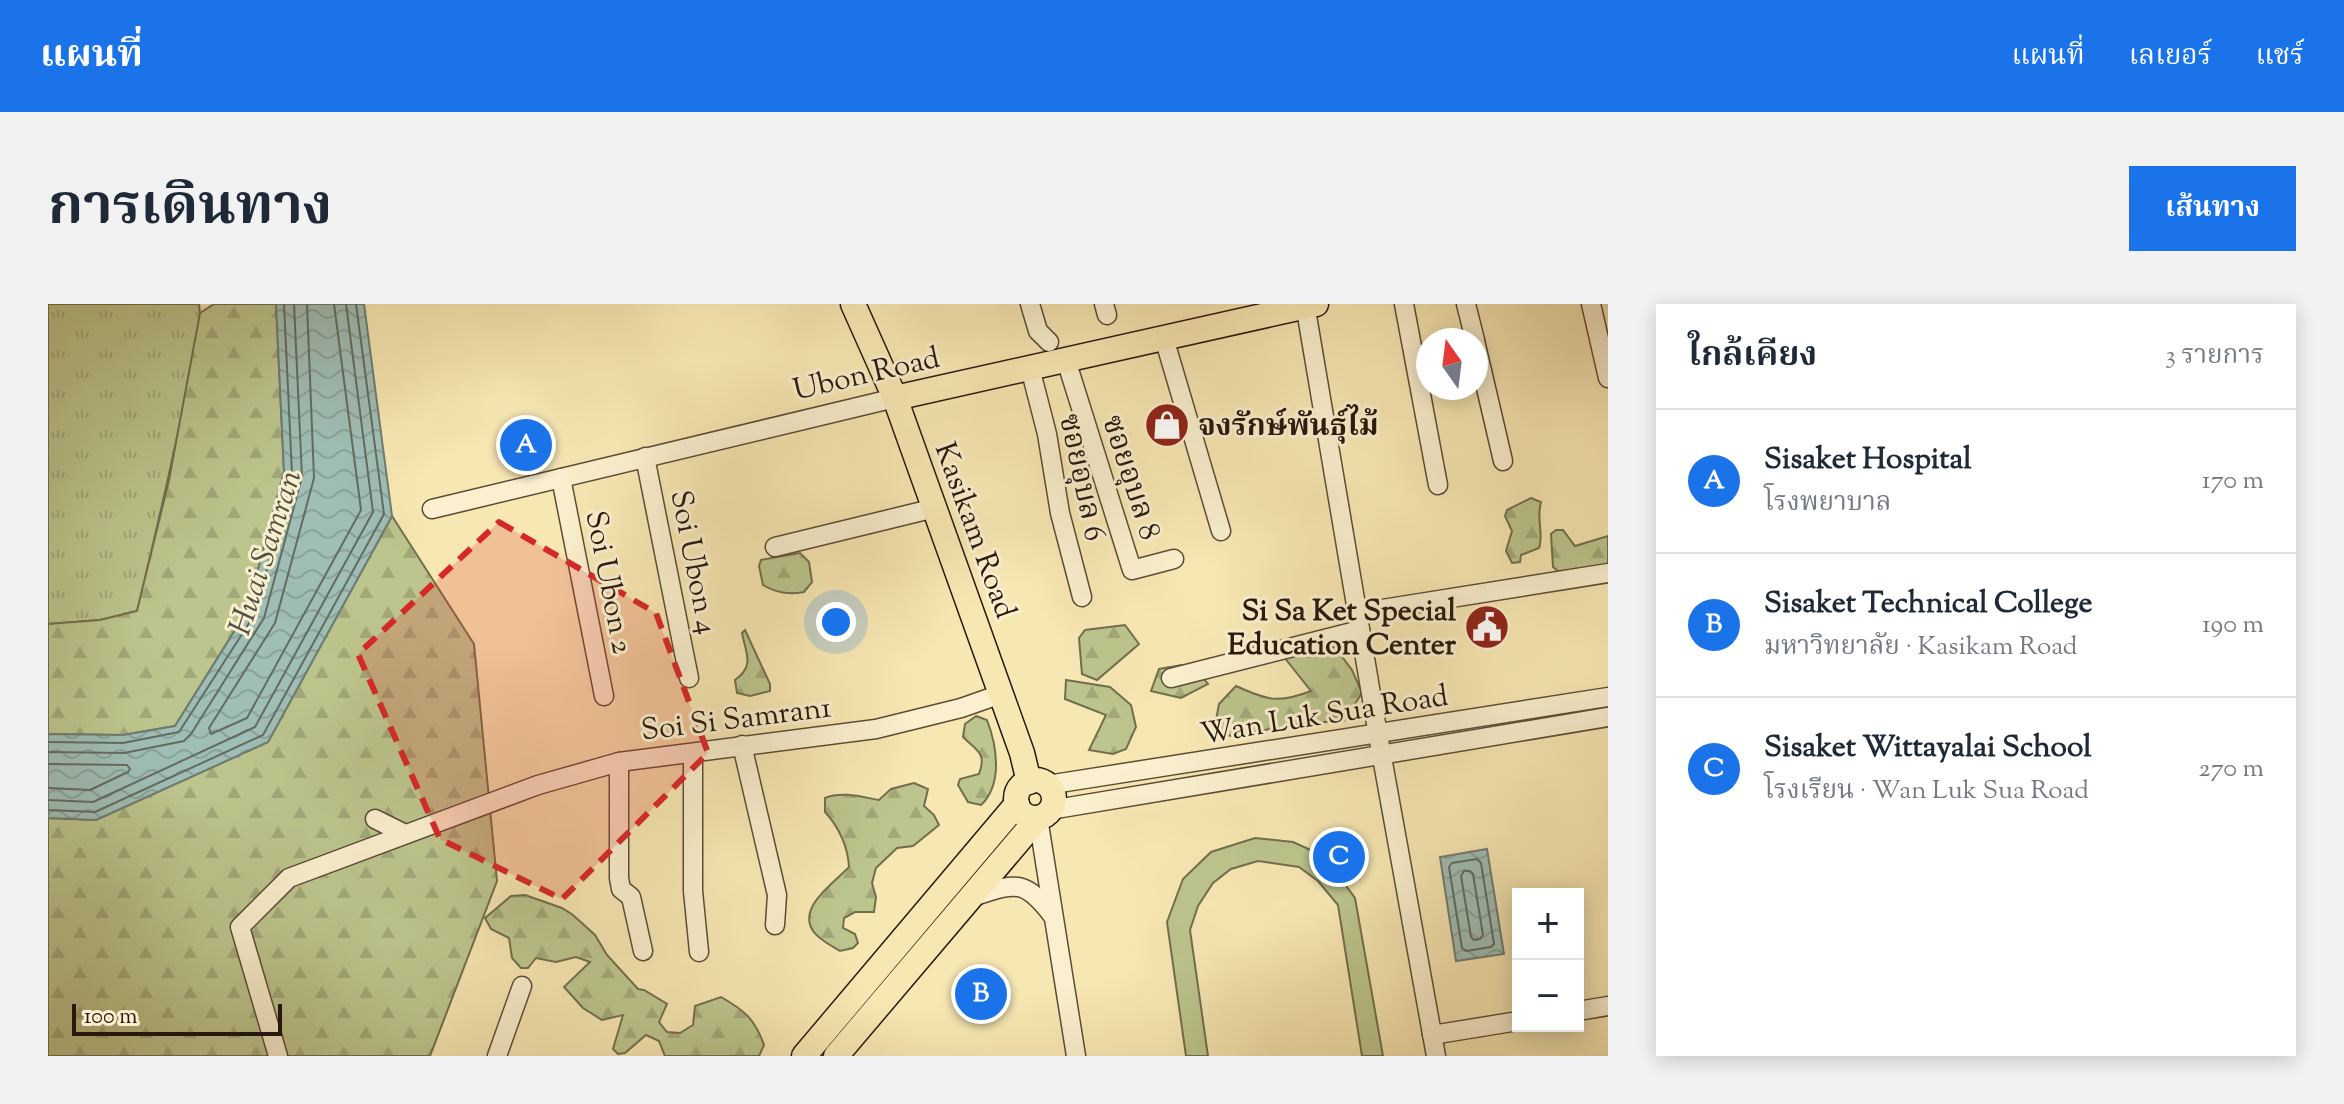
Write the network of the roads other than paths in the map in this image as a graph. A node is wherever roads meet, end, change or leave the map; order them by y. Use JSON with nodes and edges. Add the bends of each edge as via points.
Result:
{"nodes":[{"id":1,"x":853,"y":304,"type":"edge"},
{"id":2,"x":1030,"y":304,"type":"edge"},
{"id":3,"x":1404,"y":304,"type":"edge"},
{"id":4,"x":1466,"y":304,"type":"edge"},
{"id":5,"x":1591,"y":304,"type":"edge"},
{"id":6,"x":1309,"y":305,"type":"edge"},
{"id":7,"x":1472,"y":328,"type":"edge"},
{"id":8,"x":1164,"y":338,"type":"junction"},
{"id":9,"x":1049,"y":342,"type":"dead end"},
{"id":10,"x":1066,"y":360,"type":"junction"},
{"id":11,"x":1030,"y":368,"type":"junction"},
{"id":12,"x":1608,"y":378,"type":"edge"},
{"id":13,"x":1488,"y":397,"type":"edge"},
{"id":14,"x":895,"y":398,"type":"junction"},
{"id":15,"x":645,"y":457,"type":"junction"},
{"id":16,"x":1503,"y":461,"type":"dead end"},
{"id":17,"x":561,"y":478,"type":"junction"},
{"id":18,"x":1438,"y":485,"type":"dead end"},
{"id":19,"x":935,"y":508,"type":"junction"},
{"id":20,"x":432,"y":509,"type":"dead end"},
{"id":21,"x":1221,"y":531,"type":"dead end"},
{"id":22,"x":775,"y":547,"type":"dead end"},
{"id":23,"x":1174,"y":559,"type":"dead end"},
{"id":24,"x":1608,"y":573,"type":"edge"},
{"id":25,"x":1082,"y":597,"type":"dead end"},
{"id":26,"x":1358,"y":621,"type":"junction"},
{"id":27,"x":689,"y":678,"type":"dead end"},
{"id":28,"x":1171,"y":678,"type":"dead end"},
{"id":29,"x":1001,"y":694,"type":"junction"},
{"id":30,"x":604,"y":696,"type":"dead end"},
{"id":31,"x":1608,"y":697,"type":"edge"},
{"id":32,"x":1608,"y":717,"type":"edge"},
{"id":33,"x":1378,"y":735,"type":"junction"},
{"id":34,"x":742,"y":745,"type":"junction"},
{"id":35,"x":693,"y":753,"type":"junction"},
{"id":36,"x":1381,"y":756,"type":"junction"},
{"id":37,"x":619,"y":762,"type":"junction"},
{"id":38,"x":1038,"y":783,"type":"junction"},
{"id":39,"x":1017,"y":804,"type":"junction"},
{"id":40,"x":1044,"y":814,"type":"junction"},
{"id":41,"x":375,"y":819,"type":"dead end"},
{"id":42,"x":405,"y":834,"type":"junction"},
{"id":43,"x":984,"y":844,"type":"junction"},
{"id":44,"x":1004,"y":860,"type":"junction"},
{"id":45,"x":972,"y":897,"type":"junction"},
{"id":46,"x":1054,"y":917,"type":"junction"},
{"id":47,"x":775,"y":925,"type":"dead end"},
{"id":48,"x":643,"y":951,"type":"dead end"},
{"id":49,"x":699,"y":952,"type":"dead end"},
{"id":50,"x":522,"y":986,"type":"dead end"},
{"id":51,"x":1608,"y":1006,"type":"edge"},
{"id":52,"x":1584,"y":1010,"type":"edge"},
{"id":53,"x":1512,"y":1022,"type":"edge"},
{"id":54,"x":1432,"y":1035,"type":"junction"},
{"id":55,"x":278,"y":1056,"type":"edge"},
{"id":56,"x":497,"y":1056,"type":"edge"},
{"id":57,"x":804,"y":1056,"type":"edge"},
{"id":58,"x":836,"y":1056,"type":"edge"},
{"id":59,"x":1076,"y":1056,"type":"edge"},
{"id":60,"x":1436,"y":1056,"type":"edge"}],
"edges":[{"from":1,"to":14,"type":"main road","name":"Kasikam Road"},
{"from":2,"to":9,"type":"street","via":[[1038,331]]},
{"from":3,"to":18,"type":"street"},
{"from":4,"to":7,"type":"street"},
{"from":5,"to":12,"type":"street"},
{"from":6,"to":8,"type":"main road","name":"Ubon Road"},
{"from":6,"to":26,"type":"street"},
{"from":8,"to":10,"type":"main road","name":"Ubon Road"},
{"from":8,"to":21,"type":"street"},
{"from":10,"to":11,"type":"main road","name":"Ubon Road"},
{"from":10,"to":23,"type":"street","name":"ซอยอุบล 8","via":[[1132,570]]},
{"from":11,"to":14,"type":"main road","name":"Ubon Road"},
{"from":11,"to":25,"type":"street","name":"ซอยอุบล 6"},
{"from":13,"to":16,"type":"street"},
{"from":14,"to":15,"type":"street","name":"Ubon Road"},
{"from":14,"to":19,"type":"main road","name":"Kasikam Road"},
{"from":15,"to":17,"type":"street","name":"Ubon Road"},
{"from":15,"to":27,"type":"street","name":"Soi Ubon 4"},
{"from":17,"to":20,"type":"street","name":"Ubon Road"},
{"from":17,"to":30,"type":"street","name":"Soi Ubon 2","via":[[562,505]]},
{"from":19,"to":22,"type":"street"},
{"from":19,"to":29,"type":"main road","name":"Kasikam Road"},
{"from":24,"to":26,"type":"street"},
{"from":26,"to":28,"type":"street"},
{"from":26,"to":33,"type":"street"},
{"from":29,"to":34,"type":"street","name":"Soi Si Samran1","via":[[876,729]]},
{"from":29,"to":38,"type":"main road","name":"Kasikam Road"},
{"from":31,"to":33,"type":"street","name":"Wan Luk Sua Road"},
{"from":32,"to":36,"type":"street","name":"Wan Luk Sua Road"},
{"from":33,"to":36,"type":"street"},
{"from":33,"to":38,"type":"street","name":"Wan Luk Sua Road"},
{"from":34,"to":35,"type":"street","name":"Soi Si Samran1"},
{"from":34,"to":47,"type":"street","via":[[777,895]]},
{"from":35,"to":37,"type":"street","name":"Soi Si Samran1"},
{"from":35,"to":49,"type":"street","via":[[693,891]]},
{"from":36,"to":40,"type":"street","name":"Wan Luk Sua Road"},
{"from":36,"to":54,"type":"street"},
{"from":37,"to":42,"type":"street","name":"Soi Si Samran1","via":[[538,785]]},
{"from":37,"to":48,"type":"street","via":[[619,878],[621,889],[631,897]]},
{"from":38,"to":39,"type":"main road","via":[[1019,790]]},
{"from":38,"to":40,"type":"main road","via":[[1053,794]]},
{"from":39,"to":40,"type":"main road","via":[[1022,813]]},
{"from":39,"to":43,"type":"main road"},
{"from":40,"to":44,"type":"main road"},
{"from":40,"to":46,"type":"street"},
{"from":41,"to":42,"type":"street"},
{"from":42,"to":55,"type":"street","via":[[289,878],[240,927]]},
{"from":43,"to":44,"type":"street"},
{"from":43,"to":57,"type":"main road"},
{"from":44,"to":45,"type":"main road"},
{"from":45,"to":46,"type":"street","via":[[1020,886],[1035,894]]},
{"from":45,"to":58,"type":"main road"},
{"from":46,"to":59,"type":"street"},
{"from":50,"to":56,"type":"street"},
{"from":51,"to":52,"type":"street"},
{"from":53,"to":54,"type":"street"},
{"from":54,"to":60,"type":"street"}]}
